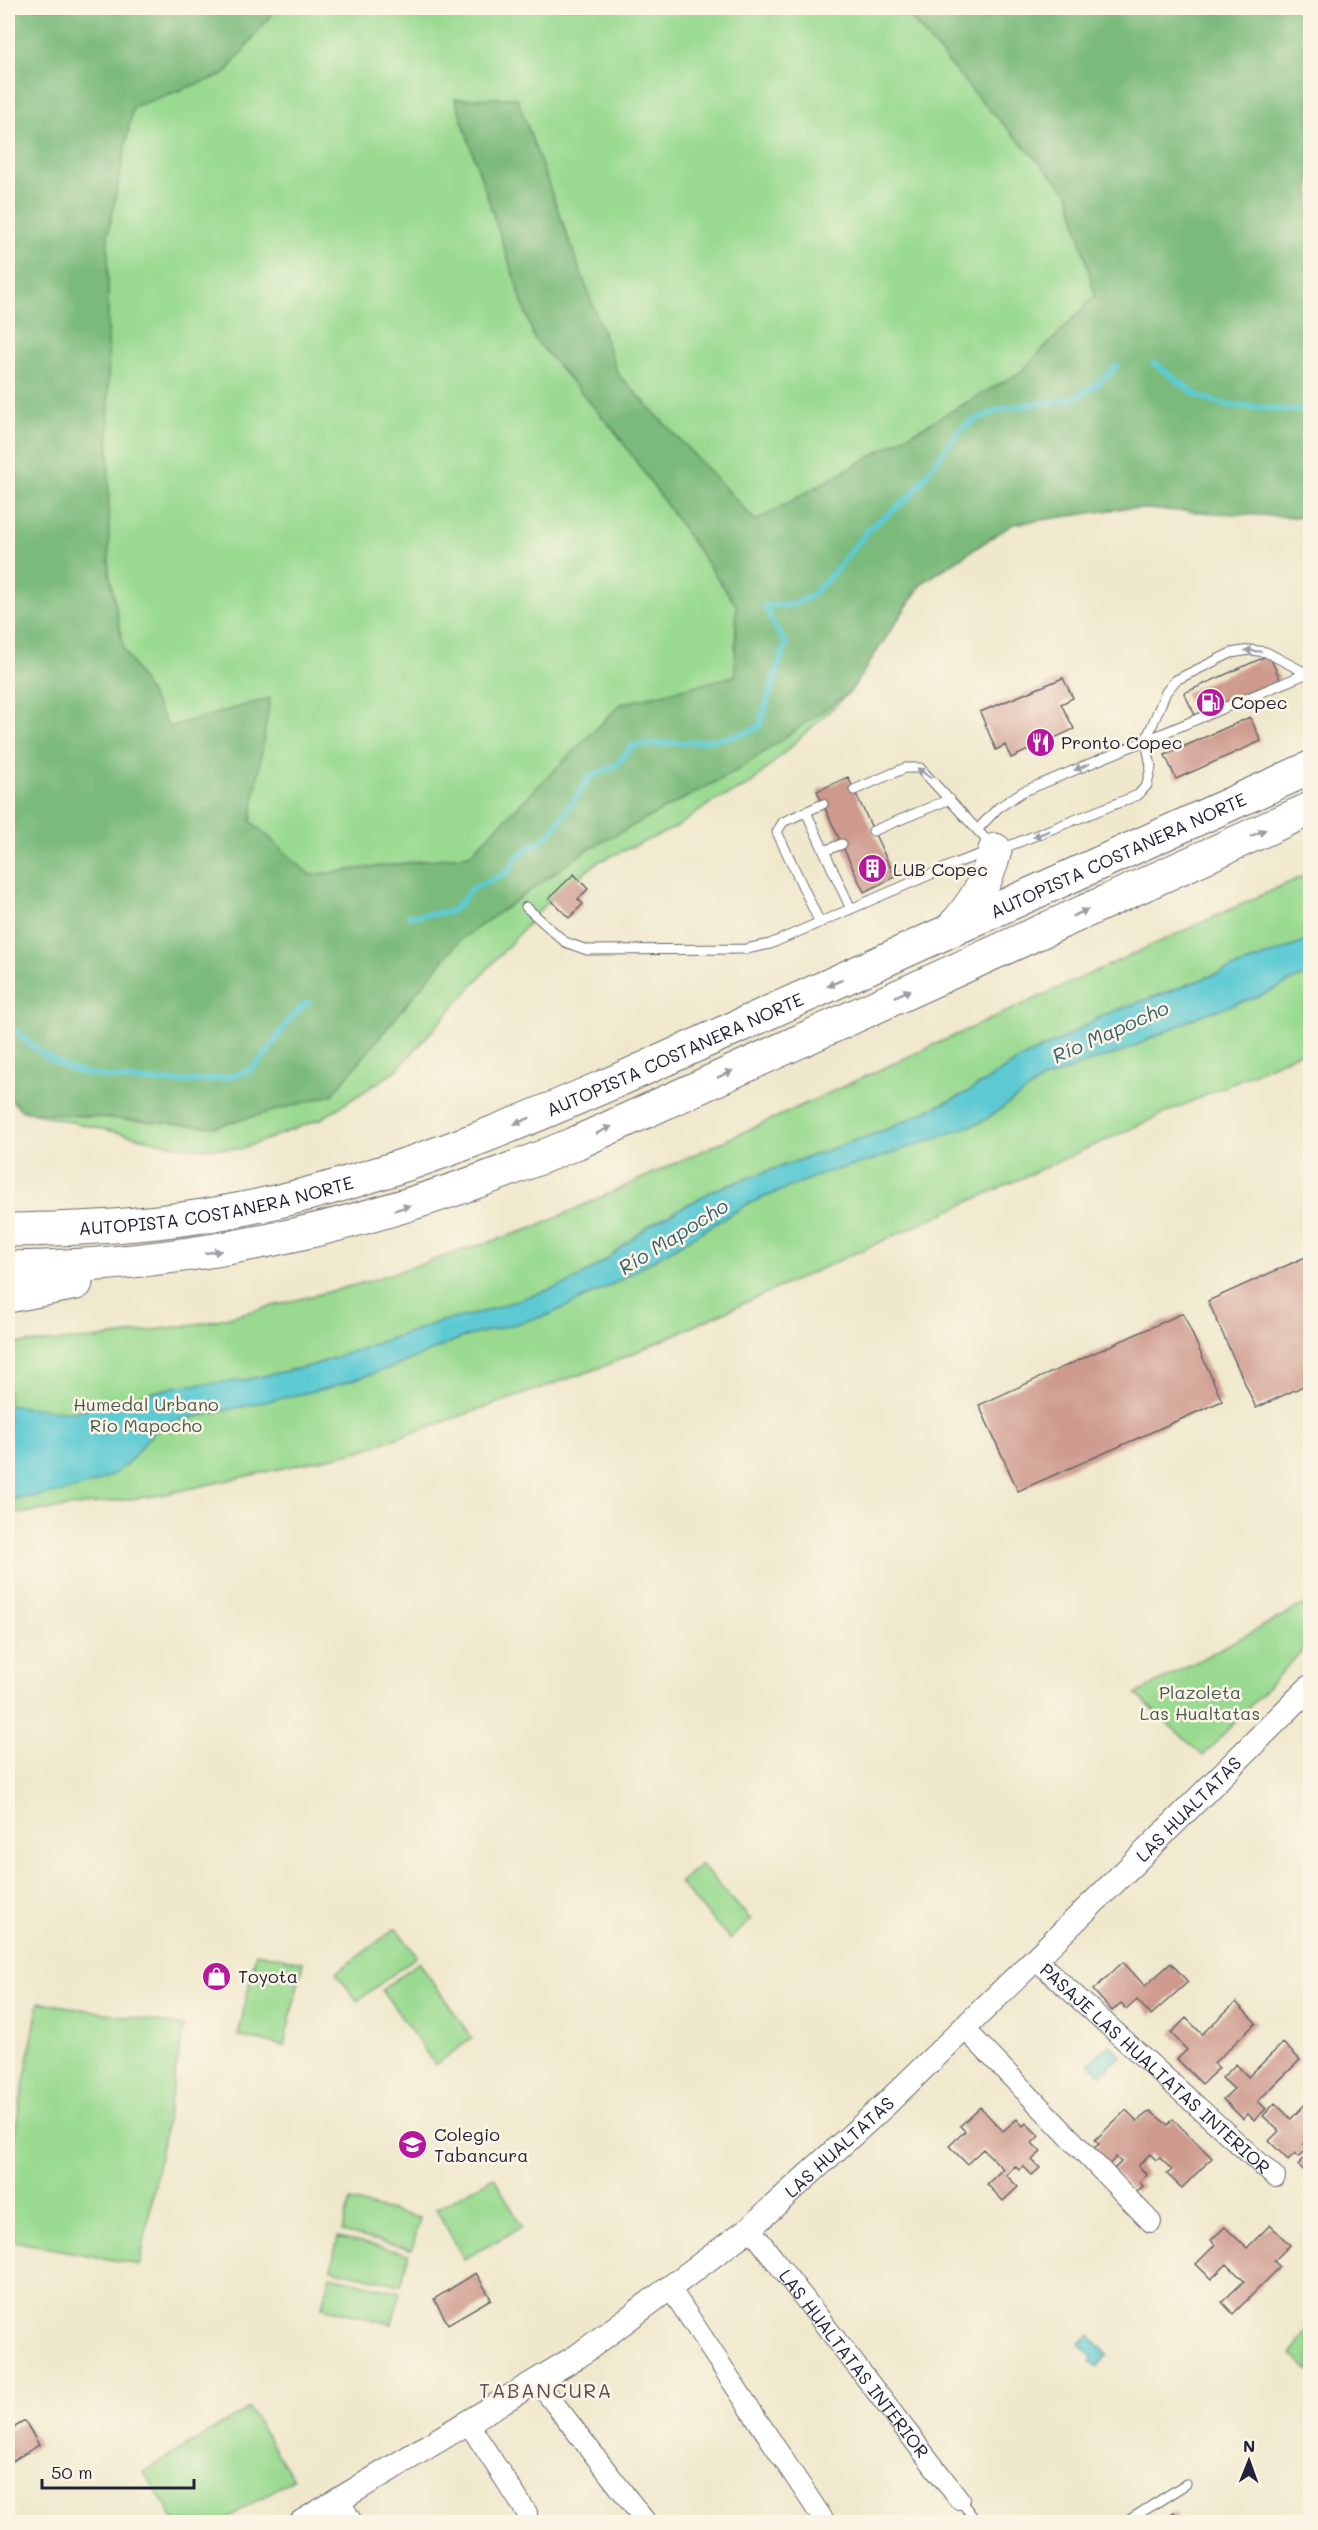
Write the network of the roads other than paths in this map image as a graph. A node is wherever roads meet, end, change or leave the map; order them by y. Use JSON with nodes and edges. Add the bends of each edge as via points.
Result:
{"nodes":[{"id":1,"x":1308,"y":673,"type":"edge"},
{"id":2,"x":1146,"y":740,"type":"junction"},
{"id":3,"x":1311,"y":768,"type":"edge"},
{"id":4,"x":854,"y":790,"type":"dead end"},
{"id":5,"x":950,"y":799,"type":"junction"},
{"id":6,"x":823,"y":804,"type":"dead end"},
{"id":7,"x":1311,"y":809,"type":"edge"},
{"id":8,"x":806,"y":812,"type":"junction"},
{"id":9,"x":873,"y":831,"type":"dead end"},
{"id":10,"x":986,"y":840,"type":"junction"},
{"id":11,"x":842,"y":844,"type":"dead end"},
{"id":12,"x":824,"y":851,"type":"junction"},
{"id":13,"x":526,"y":907,"type":"dead end"},
{"id":14,"x":851,"y":909,"type":"junction"},
{"id":15,"x":820,"y":923,"type":"junction"},
{"id":16,"x":946,"y":933,"type":"junction"},
{"id":17,"x":11,"y":1229,"type":"edge"},
{"id":18,"x":155,"y":1259,"type":"junction"},
{"id":19,"x":8,"y":1268,"type":"edge"},
{"id":20,"x":8,"y":1296,"type":"edge"},
{"id":21,"x":1311,"y":1687,"type":"edge"},
{"id":22,"x":1034,"y":1958,"type":"junction"},
{"id":23,"x":963,"y":2028,"type":"junction"},
{"id":24,"x":1275,"y":2177,"type":"dead end"},
{"id":25,"x":1151,"y":2222,"type":"dead end"},
{"id":26,"x":750,"y":2228,"type":"junction"},
{"id":27,"x":670,"y":2288,"type":"junction"},
{"id":28,"x":537,"y":2381,"type":"junction"},
{"id":29,"x":468,"y":2423,"type":"junction"},
{"id":30,"x":1186,"y":2484,"type":"dead end"},
{"id":31,"x":959,"y":2499,"type":"joint"},
{"id":32,"x":340,"y":2501,"type":"junction"},
{"id":33,"x":527,"y":2513,"type":"dead end"},
{"id":34,"x":302,"y":2523,"type":"edge"},
{"id":35,"x":352,"y":2523,"type":"edge"},
{"id":36,"x":646,"y":2523,"type":"edge"},
{"id":37,"x":825,"y":2523,"type":"edge"},
{"id":38,"x":977,"y":2523,"type":"edge"},
{"id":39,"x":1126,"y":2523,"type":"edge"}],
"edges":[{"from":1,"to":2,"type":"lane"},
{"from":1,"to":2,"type":"lane","one_way":true,"via":[[1266,652],[1231,653],[1171,685]]},
{"from":2,"to":10,"type":"lane","one_way":true,"via":[[1022,792],[998,808]]},
{"from":2,"to":10,"type":"lane","one_way":true,"via":[[1151,767],[1147,784],[1138,795],[1011,847]]},
{"from":3,"to":16,"type":"highway","name":"AUTOPISTA COSTANERA NORTE"},
{"from":5,"to":4,"type":"lane","one_way":true,"via":[[916,766]]},
{"from":5,"to":9,"type":"lane"},
{"from":5,"to":10,"type":"lane"},
{"from":6,"to":8,"type":"lane"},
{"from":18,"to":7,"type":"highway","name":"AUTOPISTA COSTANERA NORTE","one_way":true,"via":[[320,1231],[508,1172]]},
{"from":8,"to":12,"type":"lane"},
{"from":8,"to":15,"type":"lane","via":[[783,822],[777,832]]},
{"from":10,"to":14,"type":"lane","via":[[959,861]]},
{"from":10,"to":16,"type":"highway","via":[[986,883]]},
{"from":11,"to":12,"type":"lane"},
{"from":12,"to":14,"type":"lane"},
{"from":13,"to":15,"type":"lane","via":[[565,942],[587,950],[746,949],[771,944]]},
{"from":14,"to":15,"type":"lane"},
{"from":16,"to":17,"type":"highway","name":"AUTOPISTA COSTANERA NORTE","one_way":true,"via":[[532,1117],[377,1174],[291,1198],[199,1217],[112,1227]]},
{"from":18,"to":19,"type":"highway","name":"AUTOPISTA COSTANERA NORTE"},
{"from":18,"to":20,"type":"highway","via":[[94,1279]]},
{"from":21,"to":22,"type":"street","name":"LAS HUALTATAS"},
{"from":22,"to":23,"type":"street","name":"LAS HUALTATAS"},
{"from":22,"to":24,"type":"street","name":"PASAJE LAS HUALTATAS INTERIOR"},
{"from":23,"to":25,"type":"street"},
{"from":23,"to":26,"type":"street","name":"LAS HUALTATAS"},
{"from":26,"to":27,"type":"street","name":"LAS HUALTATAS"},
{"from":26,"to":31,"type":"street","name":"LAS HUALTATAS INTERIOR"},
{"from":27,"to":28,"type":"street","name":"LAS HUALTATAS","via":[[578,2356]]},
{"from":27,"to":37,"type":"street"},
{"from":28,"to":29,"type":"street","name":"LAS HUALTATAS"},
{"from":28,"to":36,"type":"street"},
{"from":29,"to":32,"type":"street","name":"LAS HUALTATAS"},
{"from":29,"to":33,"type":"street"},
{"from":30,"to":39,"type":"lane"},
{"from":31,"to":38,"type":"lane"},
{"from":32,"to":34,"type":"street","name":"LAS HUALTATAS"},
{"from":32,"to":35,"type":"street"}]}
